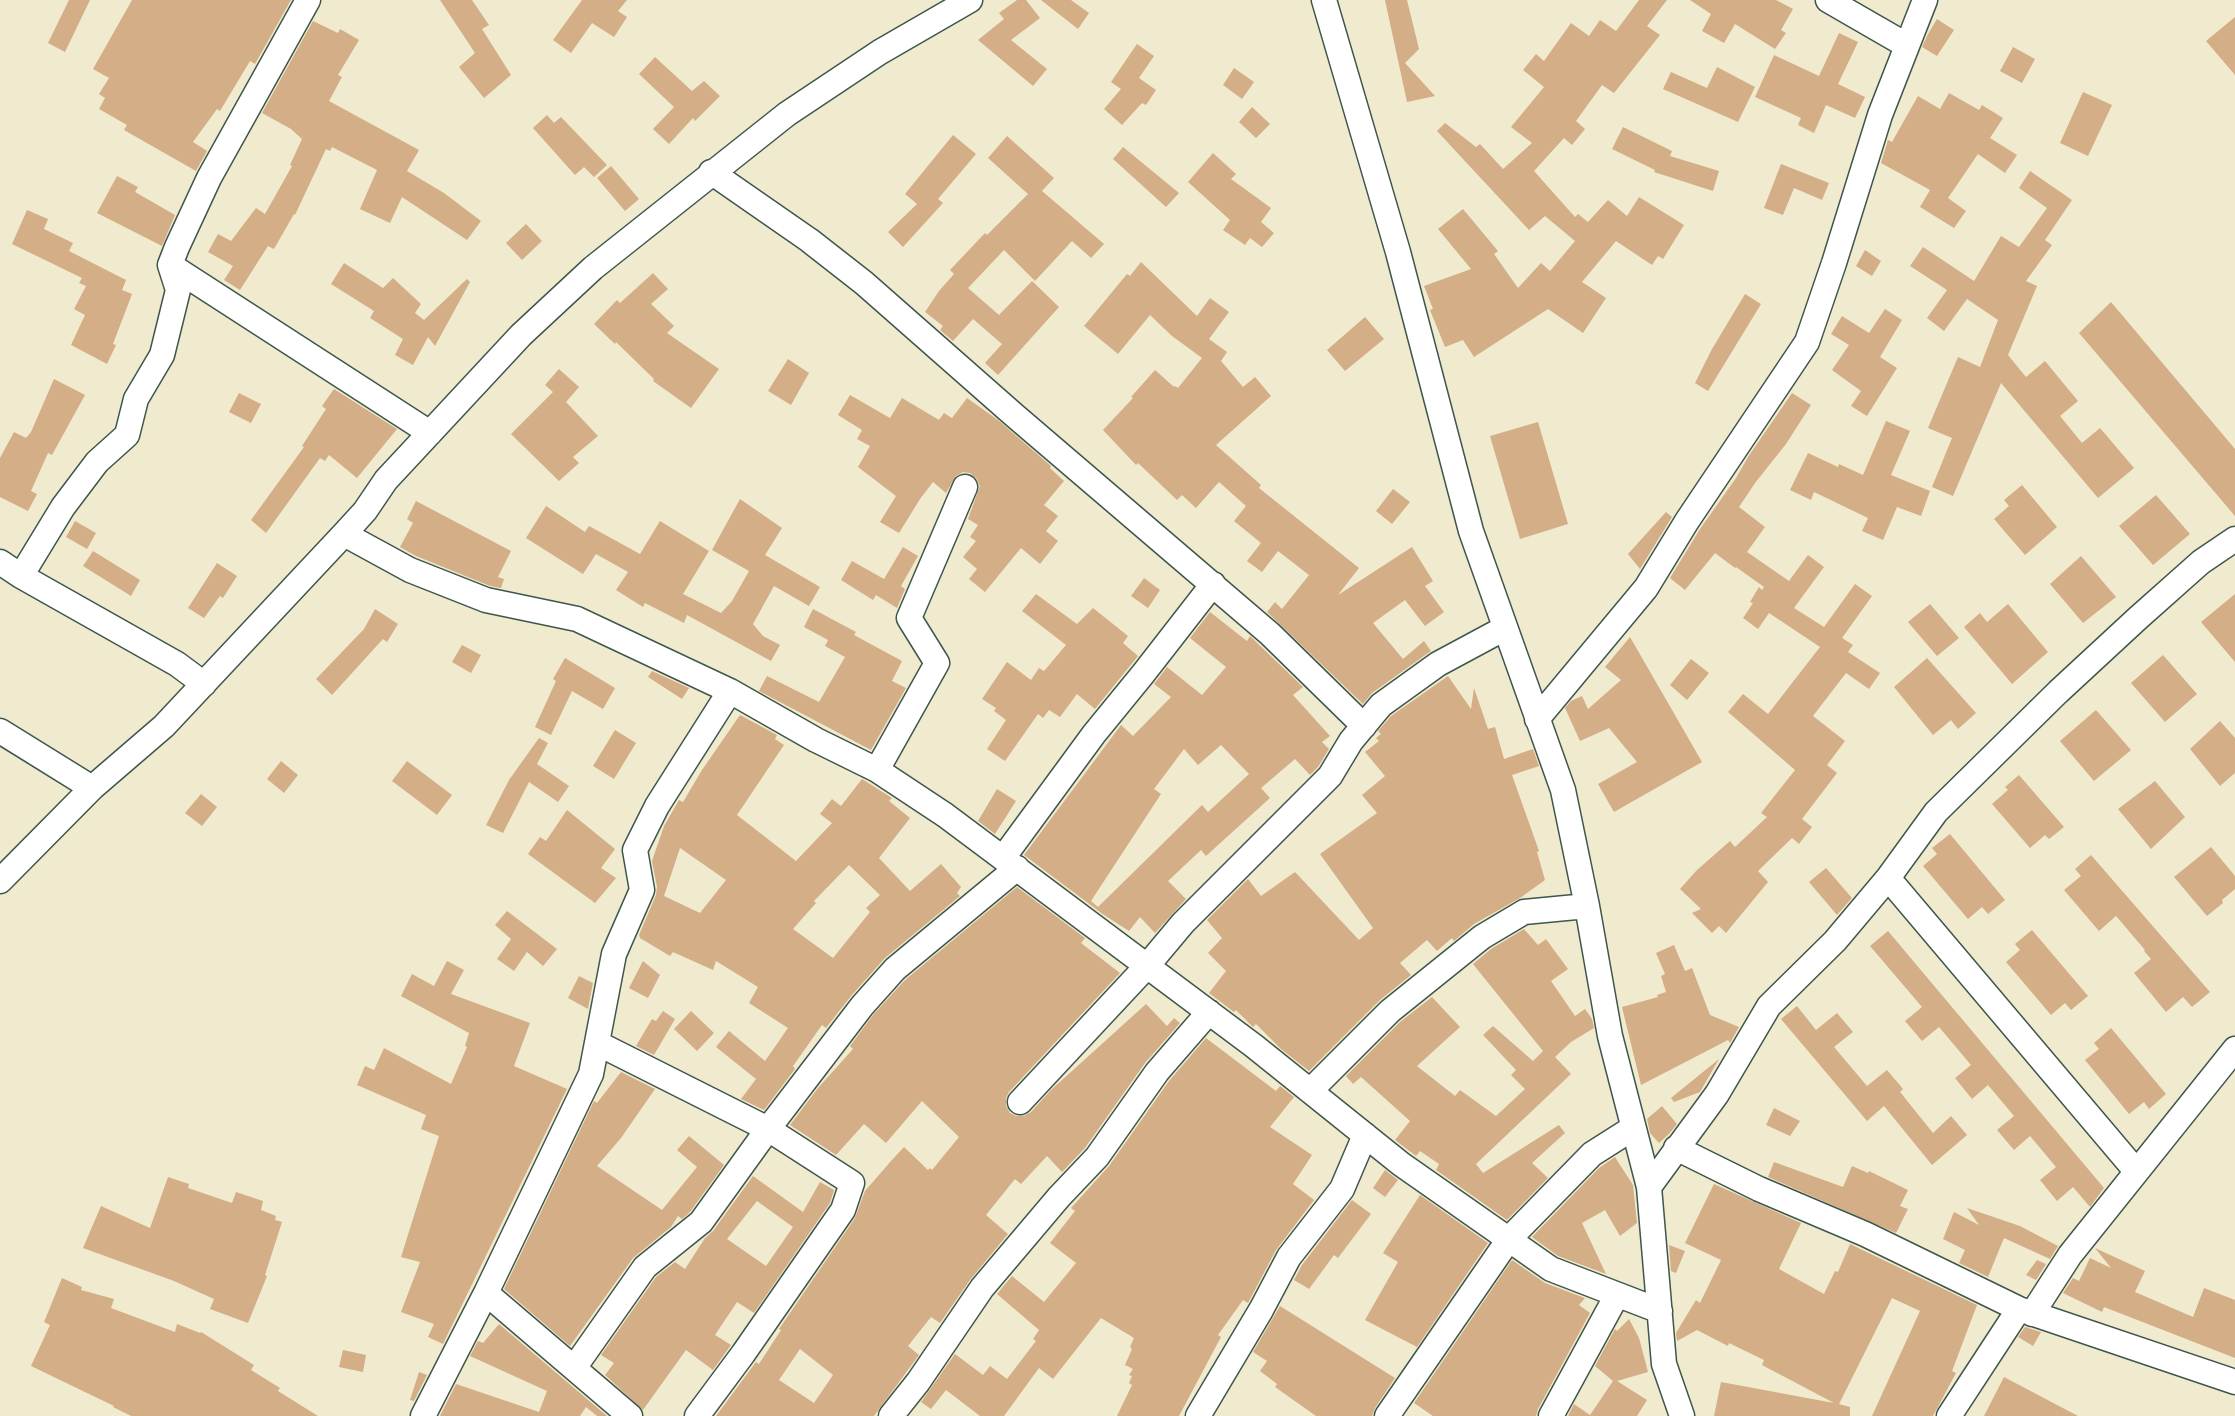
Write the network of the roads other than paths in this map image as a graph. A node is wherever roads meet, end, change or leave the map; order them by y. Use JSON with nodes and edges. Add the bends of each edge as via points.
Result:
{"nodes":[{"id":1,"x":308,"y":0,"type":"edge"},
{"id":2,"x":970,"y":0,"type":"edge"},
{"id":3,"x":1324,"y":0,"type":"edge"},
{"id":4,"x":1828,"y":0,"type":"edge"},
{"id":5,"x":1925,"y":0,"type":"edge"},
{"id":6,"x":1906,"y":45,"type":"junction"},
{"id":7,"x":711,"y":172,"type":"junction"},
{"id":8,"x":170,"y":265,"type":"junction"},
{"id":9,"x":430,"y":433,"type":"junction"},
{"id":10,"x":965,"y":487,"type":"dead end"},
{"id":11,"x":344,"y":534,"type":"junction"},
{"id":12,"x":2235,"y":539,"type":"edge"},
{"id":13,"x":0,"y":562,"type":"edge"},
{"id":14,"x":21,"y":576,"type":"junction"},
{"id":15,"x":1213,"y":584,"type":"junction"},
{"id":16,"x":1505,"y":628,"type":"junction"},
{"id":17,"x":204,"y":684,"type":"junction"},
{"id":18,"x":730,"y":691,"type":"junction"},
{"id":19,"x":1537,"y":719,"type":"junction"},
{"id":20,"x":1364,"y":726,"type":"junction"},
{"id":21,"x":0,"y":730,"type":"edge"},
{"id":22,"x":877,"y":770,"type":"junction"},
{"id":23,"x":92,"y":788,"type":"junction"},
{"id":24,"x":1010,"y":863,"type":"junction"},
{"id":25,"x":1888,"y":878,"type":"junction"},
{"id":26,"x":0,"y":881,"type":"edge"},
{"id":27,"x":1587,"y":906,"type":"junction"},
{"id":28,"x":1147,"y":966,"type":"junction"},
{"id":29,"x":1209,"y":1012,"type":"junction"},
{"id":30,"x":597,"y":1043,"type":"junction"},
{"id":31,"x":2235,"y":1049,"type":"edge"},
{"id":32,"x":1310,"y":1091,"type":"junction"},
{"id":33,"x":1020,"y":1101,"type":"dead end"},
{"id":34,"x":1633,"y":1128,"type":"junction"},
{"id":35,"x":768,"y":1129,"type":"junction"},
{"id":36,"x":1365,"y":1135,"type":"junction"},
{"id":37,"x":1676,"y":1149,"type":"junction"},
{"id":38,"x":2136,"y":1171,"type":"junction"},
{"id":39,"x":1649,"y":1187,"type":"junction"},
{"id":40,"x":1509,"y":1239,"type":"junction"},
{"id":41,"x":486,"y":1293,"type":"junction"},
{"id":42,"x":1618,"y":1295,"type":"junction"},
{"id":43,"x":1660,"y":1311,"type":"junction"},
{"id":44,"x":2026,"y":1312,"type":"junction"},
{"id":45,"x":574,"y":1368,"type":"junction"},
{"id":46,"x":2235,"y":1382,"type":"edge"},
{"id":47,"x":423,"y":1416,"type":"edge"},
{"id":48,"x":630,"y":1416,"type":"edge"},
{"id":49,"x":697,"y":1416,"type":"edge"},
{"id":50,"x":891,"y":1416,"type":"edge"},
{"id":51,"x":1198,"y":1416,"type":"edge"},
{"id":52,"x":1387,"y":1416,"type":"edge"},
{"id":53,"x":1551,"y":1416,"type":"edge"},
{"id":54,"x":1682,"y":1416,"type":"edge"},
{"id":55,"x":1949,"y":1416,"type":"edge"}],
"edges":[{"from":1,"to":8,"type":"street","via":[[209,178]]},
{"from":2,"to":7,"type":"street","via":[[880,52]]},
{"from":3,"to":16,"type":"street","via":[[1398,252],[1471,531]]},
{"from":4,"to":6,"type":"street"},
{"from":5,"to":6,"type":"street"},
{"from":6,"to":19,"type":"street","via":[[1807,342],[1646,588]]},
{"from":7,"to":9,"type":"street","via":[[593,268],[521,335]]},
{"from":7,"to":15,"type":"street","via":[[864,283]]},
{"from":8,"to":9,"type":"street"},
{"from":8,"to":14,"type":"street","via":[[178,290],[162,355],[136,399],[127,435],[97,462]]},
{"from":9,"to":11,"type":"street"},
{"from":10,"to":22,"type":"street","via":[[909,618],[937,663]]},
{"from":11,"to":17,"type":"street"},
{"from":11,"to":18,"type":"street","via":[[410,570],[486,600],[577,619]]},
{"from":12,"to":25,"type":"street","via":[[2201,562],[2058,692],[1937,812]]},
{"from":13,"to":14,"type":"street"},
{"from":14,"to":17,"type":"street","via":[[177,664]]},
{"from":15,"to":20,"type":"street"},
{"from":15,"to":24,"type":"street","via":[[1094,734]]},
{"from":16,"to":19,"type":"street"},
{"from":16,"to":20,"type":"street","via":[[1438,664],[1381,705]]},
{"from":17,"to":23,"type":"street","via":[[164,726]]},
{"from":18,"to":22,"type":"street"},
{"from":18,"to":30,"type":"street","via":[[657,806],[635,850],[642,890],[614,954]]},
{"from":19,"to":27,"type":"street","via":[[1563,790]]},
{"from":20,"to":28,"type":"street","via":[[1329,776],[1182,923]]},
{"from":21,"to":23,"type":"street"},
{"from":22,"to":24,"type":"street"},
{"from":23,"to":26,"type":"street"},
{"from":24,"to":28,"type":"street"},
{"from":24,"to":35,"type":"street","via":[[862,1006]]},
{"from":25,"to":37,"type":"street","via":[[1835,941],[1769,1006],[1717,1094]]},
{"from":25,"to":38,"type":"street"},
{"from":27,"to":32,"type":"street","via":[[1524,912],[1482,937],[1390,1011]]},
{"from":27,"to":34,"type":"street","via":[[1610,1036]]},
{"from":28,"to":29,"type":"street"},
{"from":28,"to":33,"type":"street"},
{"from":29,"to":32,"type":"street"},
{"from":29,"to":50,"type":"street","via":[[1157,1072],[1097,1157],[982,1289]]},
{"from":30,"to":35,"type":"street"},
{"from":30,"to":41,"type":"street","via":[[591,1074]]},
{"from":31,"to":38,"type":"street"},
{"from":32,"to":36,"type":"street"},
{"from":34,"to":39,"type":"street"},
{"from":34,"to":40,"type":"street","via":[[1592,1154]]},
{"from":35,"to":45,"type":"street","via":[[701,1222],[645,1267]]},
{"from":35,"to":49,"type":"street","via":[[852,1183],[843,1210]]},
{"from":36,"to":40,"type":"street"},
{"from":36,"to":51,"type":"street","via":[[1342,1189],[1289,1256]]},
{"from":37,"to":39,"type":"street"},
{"from":37,"to":44,"type":"street"},
{"from":38,"to":44,"type":"street"},
{"from":39,"to":43,"type":"street"},
{"from":40,"to":42,"type":"street","via":[[1551,1269]]},
{"from":40,"to":52,"type":"street"},
{"from":41,"to":45,"type":"street"},
{"from":41,"to":47,"type":"street"},
{"from":42,"to":43,"type":"street"},
{"from":42,"to":53,"type":"street"},
{"from":43,"to":54,"type":"street","via":[[1664,1364]]},
{"from":44,"to":46,"type":"street"},
{"from":44,"to":55,"type":"street"},
{"from":45,"to":48,"type":"street"}]}
